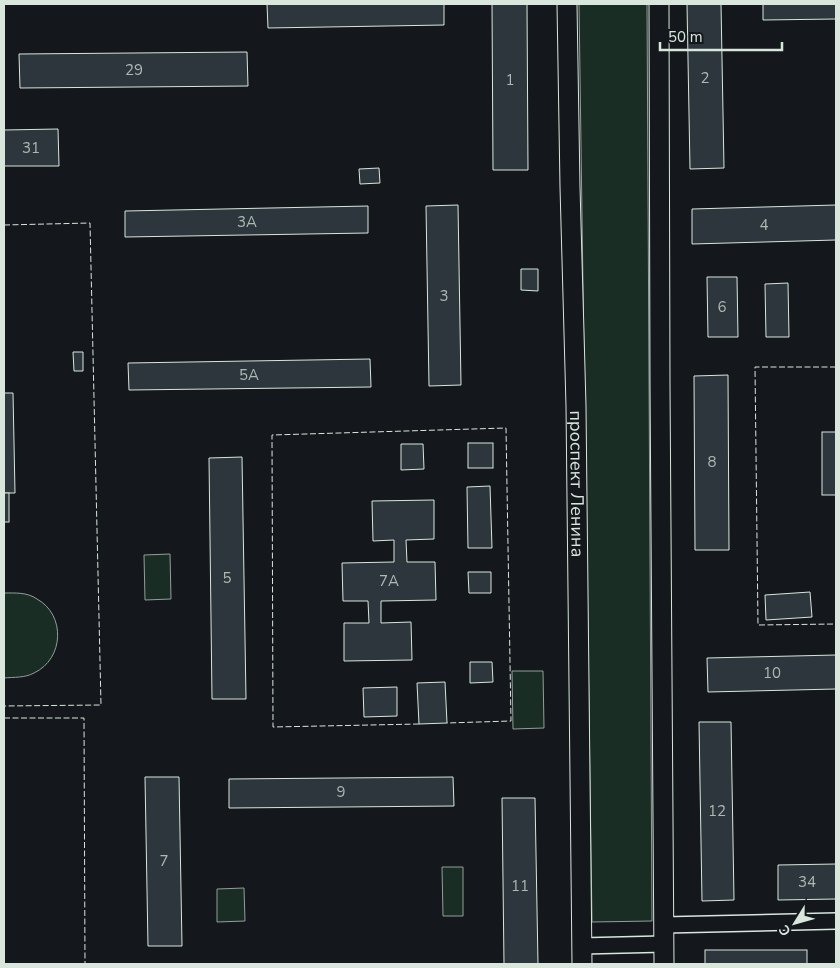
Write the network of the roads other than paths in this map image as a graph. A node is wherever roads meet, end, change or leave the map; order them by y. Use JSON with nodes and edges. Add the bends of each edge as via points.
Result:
{"nodes":[{"id":1,"x":567,"y":4,"type":"edge"},
{"id":2,"x":659,"y":4,"type":"edge"},
{"id":3,"x":836,"y":921,"type":"edge"},
{"id":4,"x":664,"y":925,"type":"junction"},
{"id":5,"x":664,"y":944,"type":"junction"},
{"id":6,"x":581,"y":955,"type":"edge"},
{"id":7,"x":664,"y":964,"type":"edge"}],
"edges":[{"from":1,"to":6,"type":"street","name":"проспект Ленина","via":[[576,406]]},
{"from":2,"to":4,"type":"street"},
{"from":3,"to":4,"type":"street"},
{"from":4,"to":5,"type":"street"},
{"from":5,"to":6,"type":"street"},
{"from":5,"to":7,"type":"street"}]}
